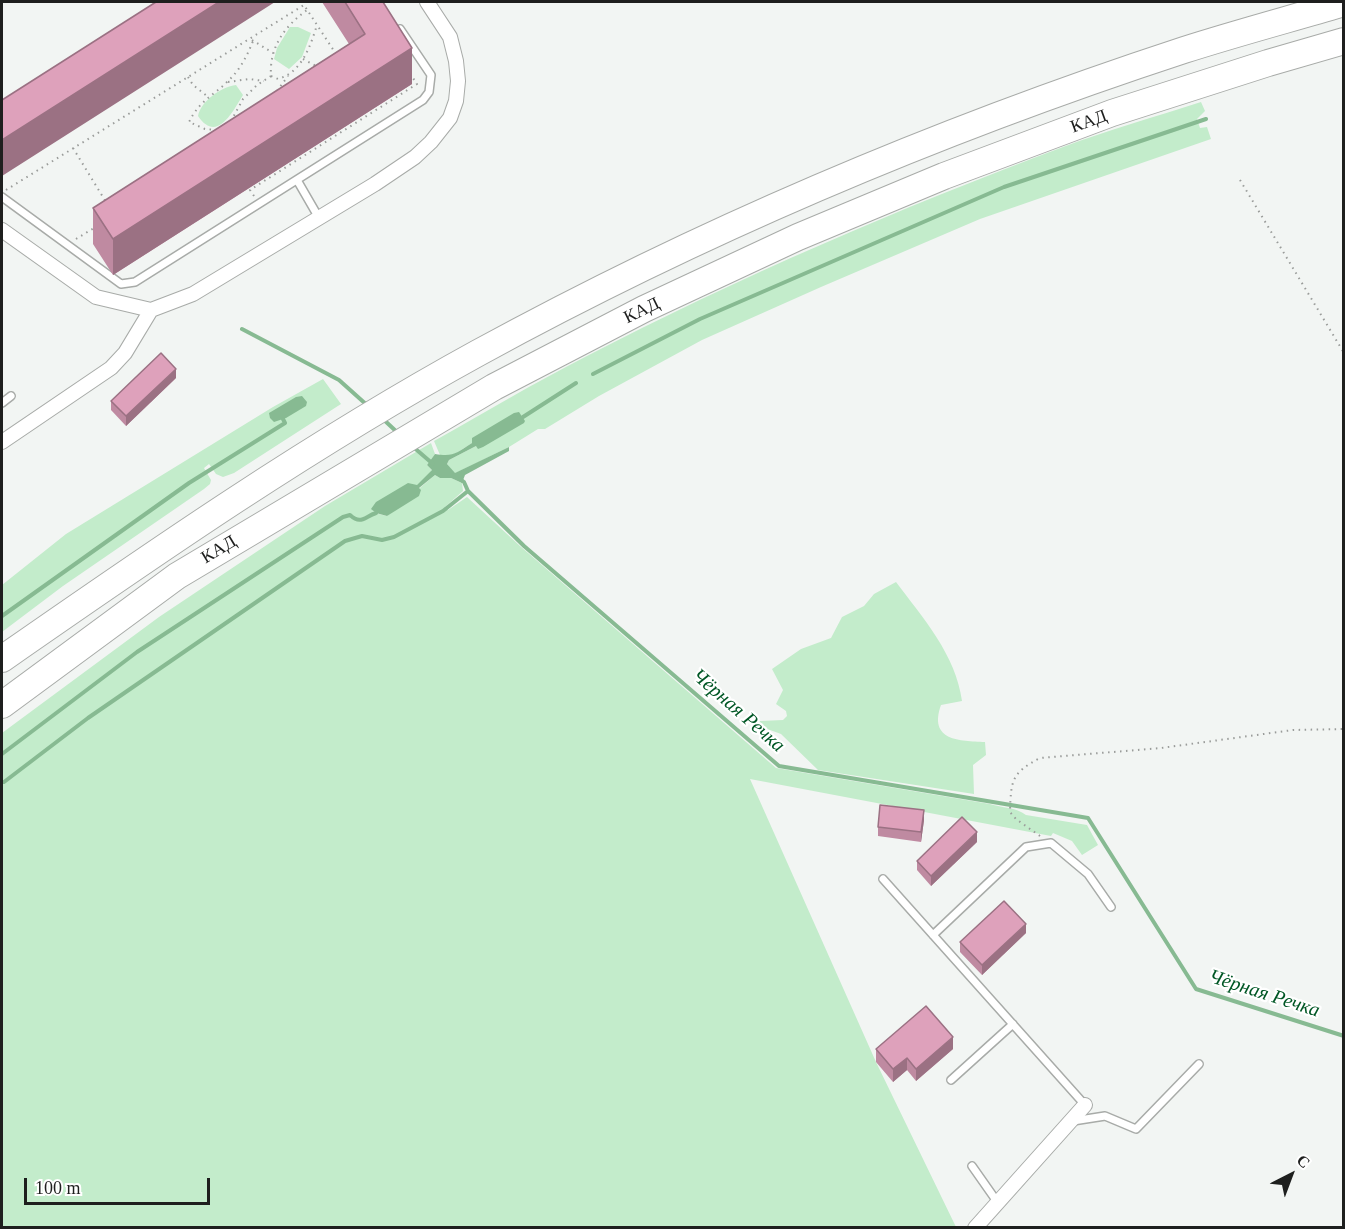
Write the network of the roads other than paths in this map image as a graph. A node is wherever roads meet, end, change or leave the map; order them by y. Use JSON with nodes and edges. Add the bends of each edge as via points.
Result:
{"nodes":[{"id":1,"x":427,"y":2,"type":"edge"},
{"id":2,"x":1344,"y":3,"type":"edge"},
{"id":3,"x":394,"y":20,"type":"edge"},
{"id":4,"x":1344,"y":41,"type":"edge"},
{"id":5,"x":297,"y":180,"type":"junction"},
{"id":6,"x":2,"y":195,"type":"edge"},
{"id":7,"x":319,"y":218,"type":"junction"},
{"id":8,"x":2,"y":230,"type":"edge"},
{"id":9,"x":151,"y":310,"type":"junction"},
{"id":10,"x":11,"y":396,"type":"dead end"},
{"id":11,"x":2,"y":403,"type":"edge"},
{"id":12,"x":2,"y":442,"type":"edge"},
{"id":13,"x":2,"y":658,"type":"edge"},
{"id":14,"x":2,"y":705,"type":"edge"},
{"id":15,"x":884,"y":879,"type":"dead end"},
{"id":16,"x":1111,"y":907,"type":"dead end"},
{"id":17,"x":933,"y":935,"type":"junction"},
{"id":18,"x":1013,"y":1024,"type":"junction"},
{"id":19,"x":1198,"y":1064,"type":"dead end"},
{"id":20,"x":951,"y":1080,"type":"dead end"},
{"id":21,"x":1085,"y":1105,"type":"joint"},
{"id":22,"x":1070,"y":1121,"type":"junction"},
{"id":23,"x":972,"y":1166,"type":"dead end"},
{"id":24,"x":999,"y":1203,"type":"junction"},
{"id":25,"x":975,"y":1227,"type":"edge"}],
"edges":[{"from":1,"to":7,"type":"street","via":[[450,38],[456,61],[456,101],[450,118],[415,157]]},
{"from":2,"to":13,"type":"highway","name":"КАД","via":[[1145,64],[940,138],[781,203],[624,277],[476,354],[335,436],[158,550]]},
{"from":3,"to":5,"type":"lane","via":[[431,75],[429,92],[423,100]]},
{"from":4,"to":14,"type":"highway","name":"КАД","via":[[1112,113],[944,176],[798,237],[644,309],[494,387],[177,576]]},
{"from":5,"to":6,"type":"lane","via":[[135,282],[121,284]]},
{"from":5,"to":7,"type":"lane"},
{"from":7,"to":9,"type":"street","via":[[193,294]]},
{"from":8,"to":9,"type":"street","via":[[96,297]]},
{"from":9,"to":12,"type":"street","via":[[125,353],[111,368]]},
{"from":10,"to":11,"type":"lane"},
{"from":15,"to":17,"type":"lane"},
{"from":16,"to":17,"type":"lane","via":[[1088,874],[1051,843],[1026,847]]},
{"from":17,"to":18,"type":"lane"},
{"from":18,"to":20,"type":"lane"},
{"from":18,"to":21,"type":"lane"},
{"from":19,"to":22,"type":"lane","via":[[1136,1129],[1105,1116]]},
{"from":21,"to":22,"type":"street"},
{"from":22,"to":24,"type":"street"},
{"from":23,"to":24,"type":"lane"},
{"from":24,"to":25,"type":"street"}]}
